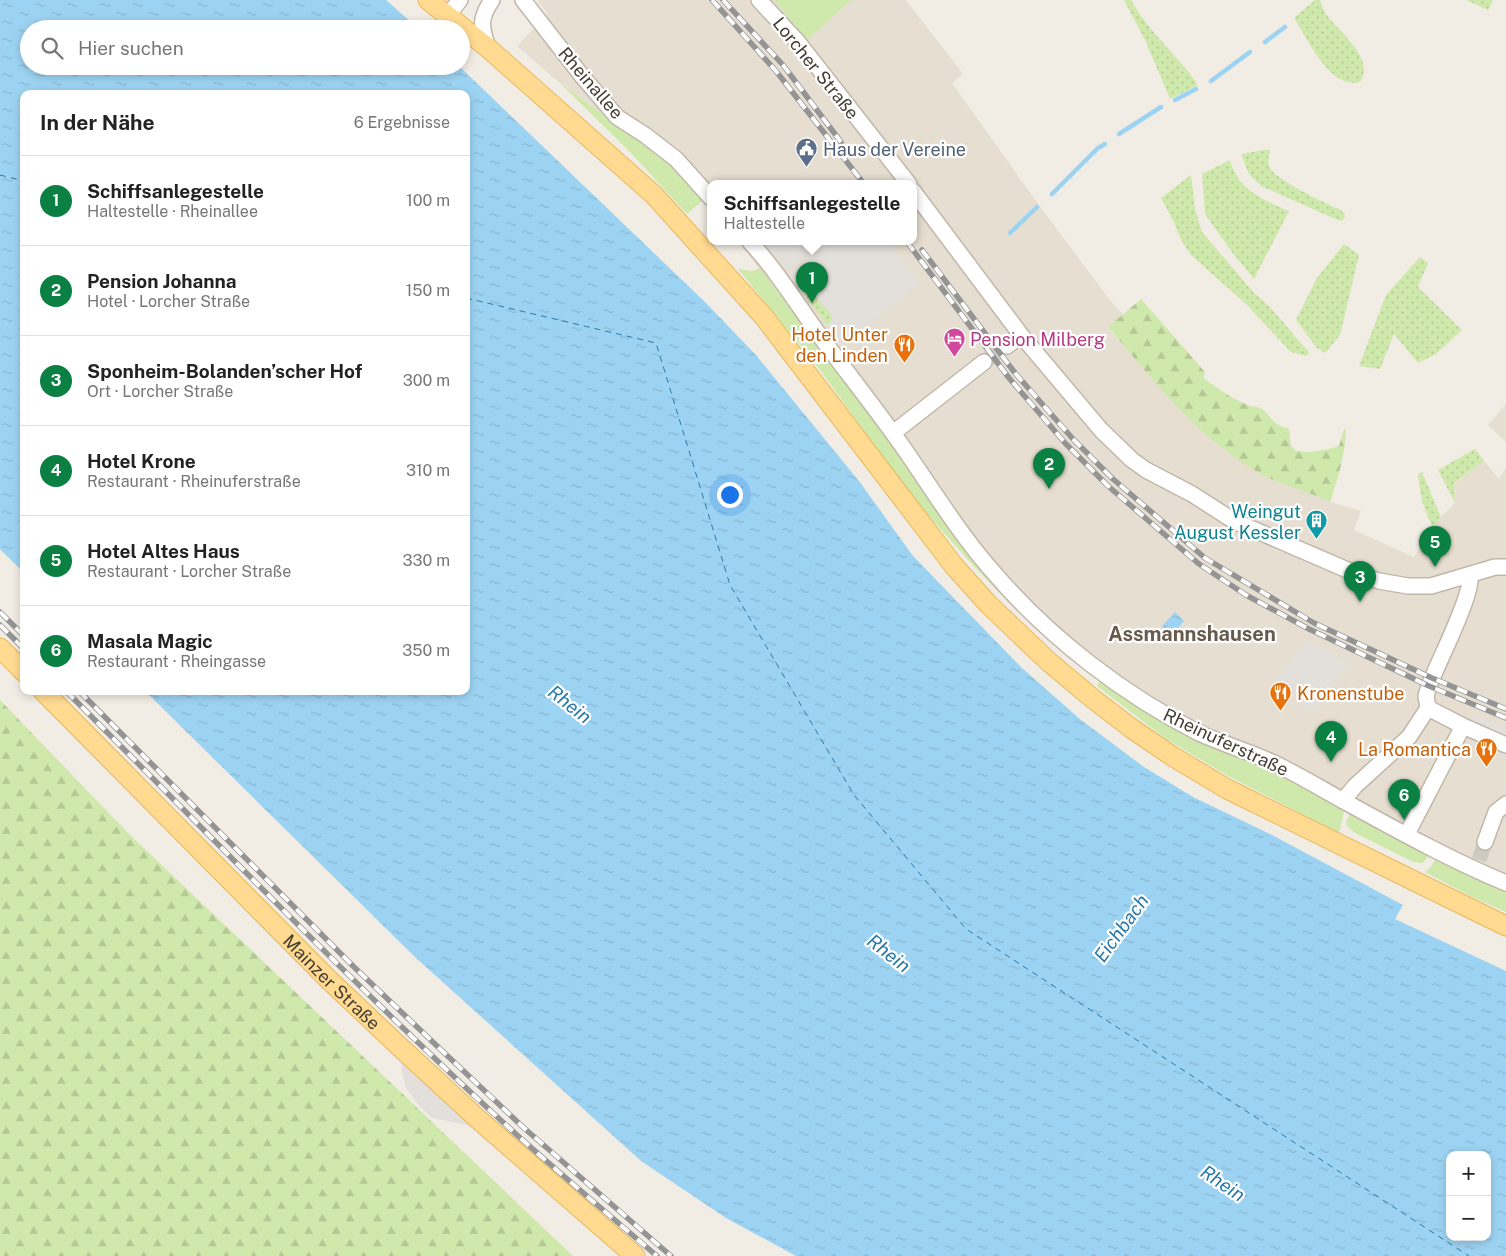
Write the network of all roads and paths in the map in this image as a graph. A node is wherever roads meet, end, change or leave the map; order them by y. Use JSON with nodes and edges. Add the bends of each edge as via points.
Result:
{"nodes":[{"id":1,"x":428,"y":0,"type":"edge"},
{"id":2,"x":460,"y":0,"type":"edge"},
{"id":3,"x":492,"y":0,"type":"edge"},
{"id":4,"x":759,"y":0,"type":"edge"},
{"id":5,"x":525,"y":1,"type":"edge"},
{"id":6,"x":448,"y":15,"type":"junction"},
{"id":7,"x":454,"y":20,"type":"edge"},
{"id":8,"x":470,"y":33,"type":"edge"},
{"id":9,"x":488,"y":48,"type":"junction"},
{"id":10,"x":906,"y":180,"type":"edge"},
{"id":11,"x":707,"y":194,"type":"edge"},
{"id":12,"x":917,"y":195,"type":"edge"},
{"id":13,"x":753,"y":245,"type":"edge"},
{"id":14,"x":1021,"y":336,"type":"junction"},
{"id":15,"x":1007,"y":346,"type":"tunnel mouth"},
{"id":16,"x":984,"y":362,"type":"tunnel mouth"},
{"id":17,"x":893,"y":433,"type":"junction"},
{"id":18,"x":1506,"y":568,"type":"edge"},
{"id":19,"x":1470,"y":575,"type":"junction"},
{"id":20,"x":0,"y":648,"type":"edge"},
{"id":21,"x":20,"y":668,"type":"edge"},
{"id":22,"x":47,"y":695,"type":"edge"},
{"id":23,"x":1428,"y":708,"type":"junction"},
{"id":24,"x":1463,"y":726,"type":"junction"},
{"id":25,"x":1506,"y":746,"type":"edge"},
{"id":26,"x":1343,"y":801,"type":"junction"},
{"id":27,"x":1506,"y":804,"type":"edge"},
{"id":28,"x":1407,"y":834,"type":"junction"},
{"id":29,"x":1485,"y":842,"type":"tunnel mouth"},
{"id":30,"x":1506,"y":883,"type":"edge"},
{"id":31,"x":1506,"y":926,"type":"edge"},
{"id":32,"x":635,"y":1256,"type":"edge"}],
"edges":[{"from":1,"to":6,"type":"main road"},
{"from":2,"to":6,"type":"street"},
{"from":3,"to":9,"type":"street","via":[[482,17]]},
{"from":4,"to":10,"type":"street","name":"Lorcher Straße","via":[[798,42]]},
{"from":5,"to":11,"type":"street","name":"Rheinallee","via":[[617,117],[676,159]]},
{"from":6,"to":7,"type":"main road"},
{"from":8,"to":9,"type":"main road"},
{"from":9,"to":31,"type":"main road","via":[[654,195],[764,317],[954,566],[989,605],[1049,662],[1131,728],[1226,789]]},
{"from":12,"to":14,"type":"street"},
{"from":13,"to":17,"type":"street"},
{"from":14,"to":15,"type":"street"},
{"from":14,"to":19,"type":"street","via":[[1101,430],[1132,460],[1234,520],[1379,581],[1431,586]]},
{"from":16,"to":17,"type":"street"},
{"from":17,"to":26,"type":"street","name":"Rheinuferstraße","via":[[994,574],[1060,638],[1118,685],[1151,706],[1205,735],[1279,765]]},
{"from":18,"to":19,"type":"street","via":[[1495,567]]},
{"from":19,"to":23,"type":"street","via":[[1470,586],[1429,686],[1426,696]]},
{"from":20,"to":21,"type":"main road"},
{"from":22,"to":32,"type":"main road","name":"Mainzer Straße","via":[[329,980],[485,1125]]},
{"from":23,"to":24,"type":"street"},
{"from":23,"to":26,"type":"street","via":[[1409,737]]},
{"from":24,"to":25,"type":"street"},
{"from":24,"to":28,"type":"street"},
{"from":26,"to":28,"type":"street","name":"Rheinuferstraße"},
{"from":27,"to":29,"type":"street","via":[[1496,812]]},
{"from":28,"to":30,"type":"street","name":"Rheinuferstraße","via":[[1477,865]]}]}
